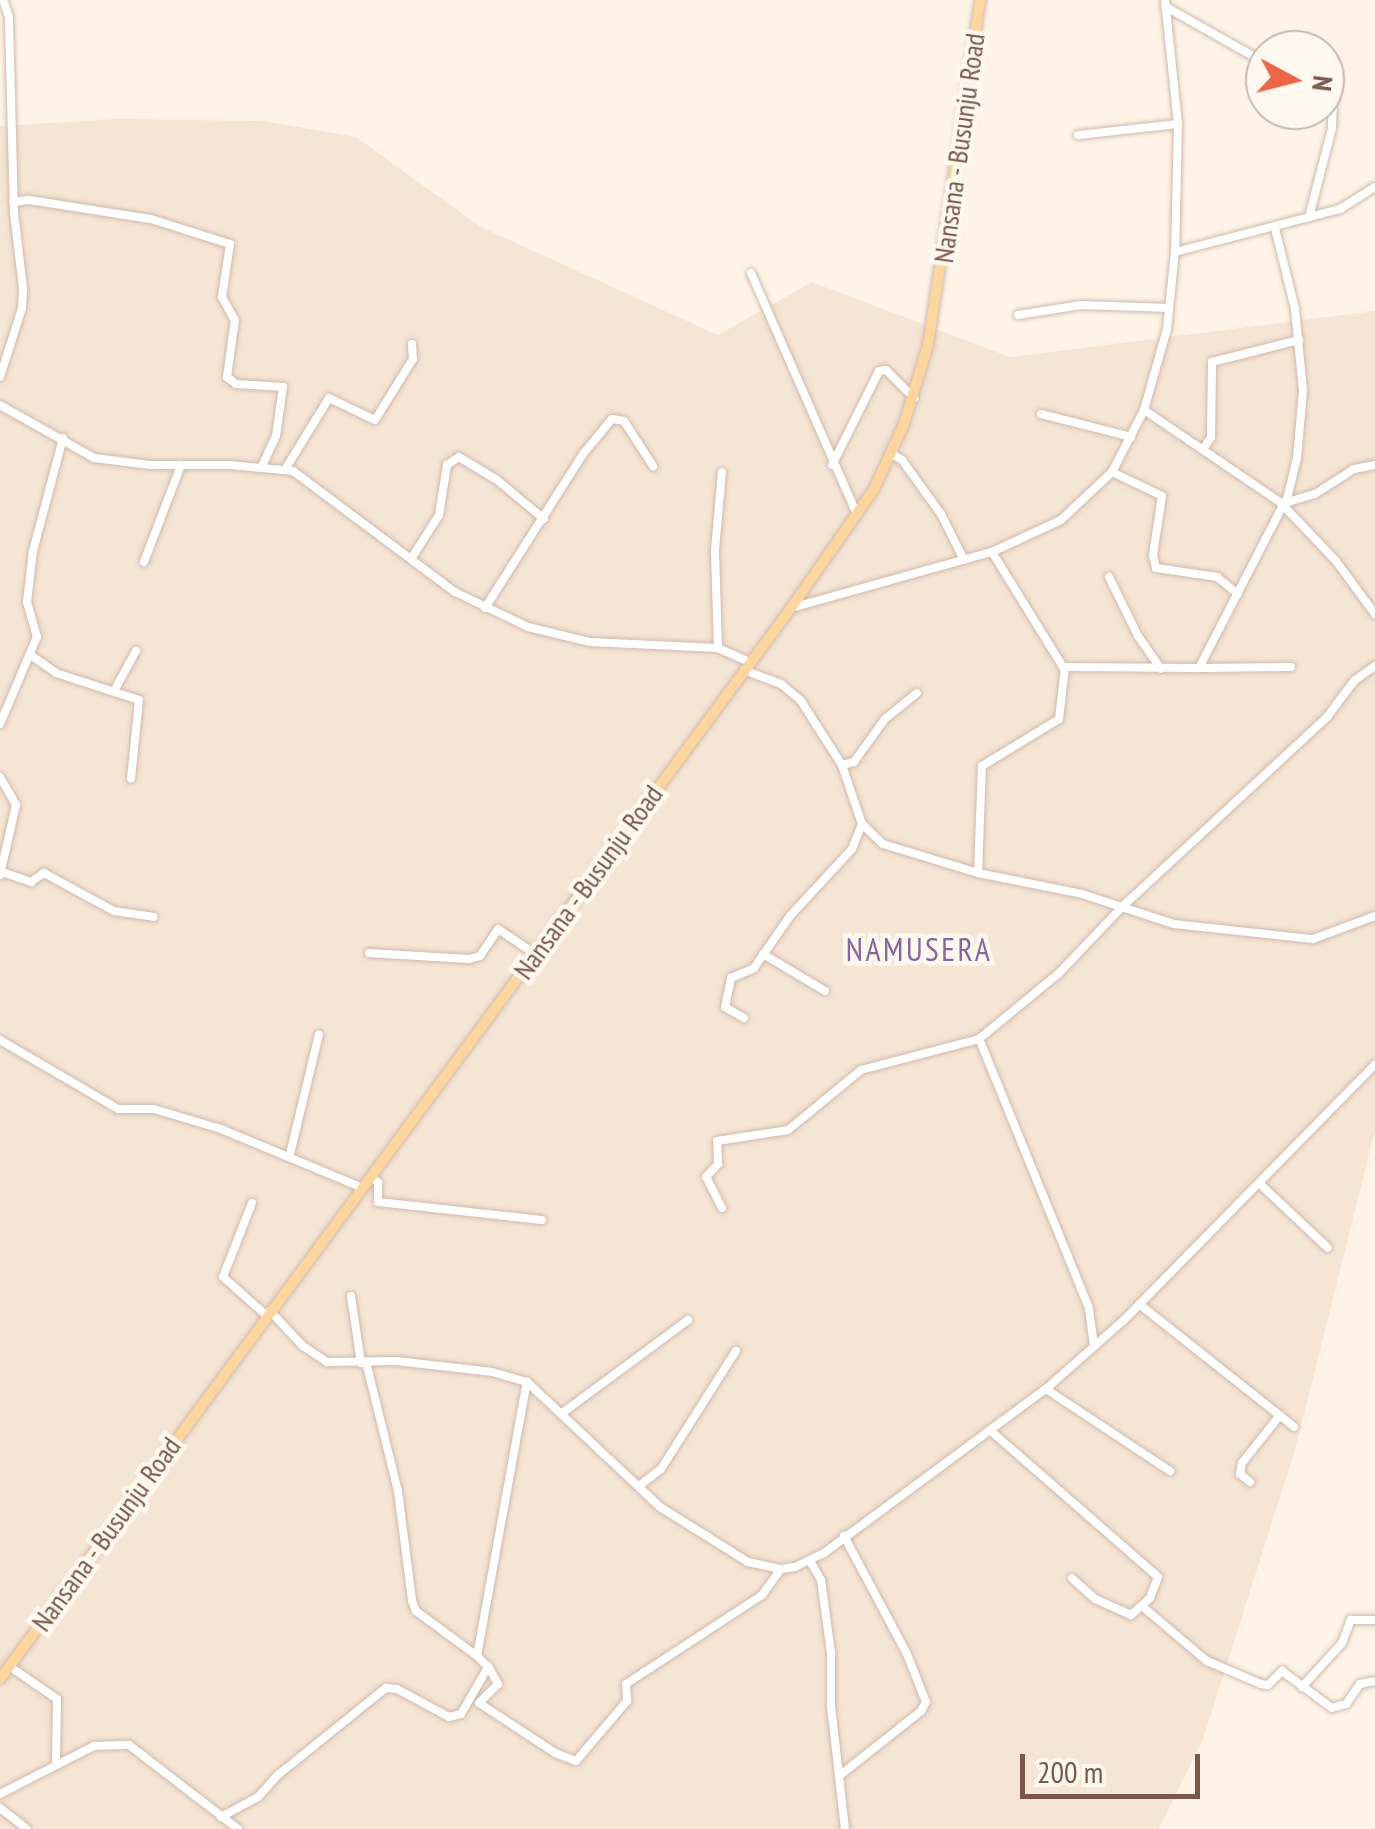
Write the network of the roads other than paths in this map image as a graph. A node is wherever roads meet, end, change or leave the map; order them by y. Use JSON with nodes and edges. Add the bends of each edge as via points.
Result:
{"nodes":[{"id":1,"x":3,"y":0,"type":"edge"},
{"id":2,"x":980,"y":0,"type":"edge"},
{"id":3,"x":1166,"y":4,"type":"edge"},
{"id":4,"x":1245,"y":51,"type":"edge"},
{"id":5,"x":1178,"y":124,"type":"junction"},
{"id":6,"x":1331,"y":130,"type":"edge"},
{"id":7,"x":1078,"y":134,"type":"dead end"},
{"id":8,"x":1375,"y":187,"type":"edge"},
{"id":9,"x":13,"y":202,"type":"junction"},
{"id":10,"x":1309,"y":218,"type":"junction"},
{"id":11,"x":1274,"y":228,"type":"junction"},
{"id":12,"x":1175,"y":252,"type":"junction"},
{"id":13,"x":751,"y":273,"type":"dead end"},
{"id":14,"x":1169,"y":308,"type":"junction"},
{"id":15,"x":1018,"y":314,"type":"dead end"},
{"id":16,"x":1299,"y":340,"type":"junction"},
{"id":17,"x":412,"y":344,"type":"dead end"},
{"id":18,"x":0,"y":378,"type":"edge"},
{"id":19,"x":914,"y":398,"type":"junction"},
{"id":20,"x":0,"y":405,"type":"edge"},
{"id":21,"x":1144,"y":410,"type":"junction"},
{"id":22,"x":1041,"y":414,"type":"dead end"},
{"id":23,"x":1131,"y":437,"type":"junction"},
{"id":24,"x":63,"y":438,"type":"junction"},
{"id":25,"x":1203,"y":449,"type":"junction"},
{"id":26,"x":892,"y":454,"type":"junction"},
{"id":27,"x":181,"y":465,"type":"junction"},
{"id":28,"x":832,"y":465,"type":"junction"},
{"id":29,"x":262,"y":466,"type":"junction"},
{"id":30,"x":652,"y":466,"type":"dead end"},
{"id":31,"x":1375,"y":466,"type":"edge"},
{"id":32,"x":286,"y":468,"type":"junction"},
{"id":33,"x":722,"y":472,"type":"dead end"},
{"id":34,"x":1112,"y":472,"type":"junction"},
{"id":35,"x":1283,"y":503,"type":"junction"},
{"id":36,"x":857,"y":515,"type":"junction"},
{"id":37,"x":544,"y":519,"type":"junction"},
{"id":38,"x":992,"y":552,"type":"junction"},
{"id":39,"x":411,"y":559,"type":"junction"},
{"id":40,"x":964,"y":560,"type":"junction"},
{"id":41,"x":144,"y":562,"type":"dead end"},
{"id":42,"x":1109,"y":577,"type":"dead end"},
{"id":43,"x":1238,"y":594,"type":"junction"},
{"id":44,"x":485,"y":608,"type":"junction"},
{"id":45,"x":791,"y":608,"type":"junction"},
{"id":46,"x":1374,"y":611,"type":"edge"},
{"id":47,"x":718,"y":648,"type":"junction"},
{"id":48,"x":136,"y":651,"type":"dead end"},
{"id":49,"x":32,"y":656,"type":"junction"},
{"id":50,"x":747,"y":666,"type":"junction"},
{"id":51,"x":1375,"y":666,"type":"edge"},
{"id":52,"x":1065,"y":667,"type":"junction"},
{"id":53,"x":1291,"y":667,"type":"dead end"},
{"id":54,"x":1198,"y":668,"type":"junction"},
{"id":55,"x":1162,"y":669,"type":"junction"},
{"id":56,"x":114,"y":691,"type":"junction"},
{"id":57,"x":917,"y":694,"type":"dead end"},
{"id":58,"x":0,"y":724,"type":"edge"},
{"id":59,"x":842,"y":765,"type":"junction"},
{"id":60,"x":0,"y":777,"type":"edge"},
{"id":61,"x":131,"y":779,"type":"dead end"},
{"id":62,"x":862,"y":824,"type":"junction"},
{"id":63,"x":978,"y":873,"type":"junction"},
{"id":64,"x":1,"y":874,"type":"edge"},
{"id":65,"x":1122,"y":907,"type":"junction"},
{"id":66,"x":1375,"y":916,"type":"edge"},
{"id":67,"x":154,"y":918,"type":"dead end"},
{"id":68,"x":369,"y":953,"type":"dead end"},
{"id":69,"x":535,"y":954,"type":"junction"},
{"id":70,"x":763,"y":954,"type":"junction"},
{"id":71,"x":825,"y":991,"type":"dead end"},
{"id":72,"x":744,"y":1018,"type":"dead end"},
{"id":73,"x":319,"y":1034,"type":"dead end"},
{"id":74,"x":979,"y":1039,"type":"junction"},
{"id":75,"x":0,"y":1040,"type":"edge"},
{"id":76,"x":1375,"y":1065,"type":"edge"},
{"id":77,"x":290,"y":1154,"type":"junction"},
{"id":78,"x":372,"y":1176,"type":"junction"},
{"id":79,"x":1260,"y":1184,"type":"junction"},
{"id":80,"x":364,"y":1188,"type":"junction"},
{"id":81,"x":252,"y":1203,"type":"dead end"},
{"id":82,"x":722,"y":1208,"type":"dead end"},
{"id":83,"x":542,"y":1220,"type":"dead end"},
{"id":84,"x":1328,"y":1248,"type":"dead end"},
{"id":85,"x":351,"y":1296,"type":"dead end"},
{"id":86,"x":1140,"y":1304,"type":"junction"},
{"id":87,"x":268,"y":1313,"type":"junction"},
{"id":88,"x":688,"y":1320,"type":"dead end"},
{"id":89,"x":1094,"y":1348,"type":"junction"},
{"id":90,"x":736,"y":1351,"type":"dead end"},
{"id":91,"x":363,"y":1362,"type":"junction"},
{"id":92,"x":527,"y":1382,"type":"junction"},
{"id":93,"x":1046,"y":1389,"type":"junction"},
{"id":94,"x":561,"y":1414,"type":"junction"},
{"id":95,"x":1280,"y":1415,"type":"junction"},
{"id":96,"x":1294,"y":1427,"type":"dead end"},
{"id":97,"x":992,"y":1432,"type":"junction"},
{"id":98,"x":1170,"y":1471,"type":"dead end"},
{"id":99,"x":1250,"y":1482,"type":"dead end"},
{"id":100,"x":639,"y":1486,"type":"junction"},
{"id":101,"x":844,"y":1536,"type":"junction"},
{"id":102,"x":810,"y":1561,"type":"junction"},
{"id":103,"x":781,"y":1569,"type":"junction"},
{"id":104,"x":1072,"y":1578,"type":"dead end"},
{"id":105,"x":1143,"y":1607,"type":"junction"},
{"id":106,"x":1375,"y":1620,"type":"edge"},
{"id":107,"x":476,"y":1656,"type":"junction"},
{"id":108,"x":488,"y":1666,"type":"junction"},
{"id":109,"x":3,"y":1673,"type":"edge"},
{"id":110,"x":1375,"y":1681,"type":"edge"},
{"id":111,"x":1302,"y":1687,"type":"junction"},
{"id":112,"x":56,"y":1762,"type":"junction"},
{"id":113,"x":839,"y":1776,"type":"junction"},
{"id":114,"x":0,"y":1794,"type":"edge"},
{"id":115,"x":0,"y":1808,"type":"edge"},
{"id":116,"x":221,"y":1817,"type":"junction"},
{"id":117,"x":27,"y":1829,"type":"edge"},
{"id":118,"x":238,"y":1829,"type":"edge"},
{"id":119,"x":845,"y":1829,"type":"edge"}],
"edges":[{"from":1,"to":9,"type":"street","via":[[9,16]]},
{"from":2,"to":19,"type":"main road","name":"Nansana - Busunju Road","via":[[937,299]]},
{"from":3,"to":4,"type":"street"},
{"from":3,"to":5,"type":"street"},
{"from":5,"to":7,"type":"street"},
{"from":5,"to":12,"type":"street"},
{"from":6,"to":10,"type":"street"},
{"from":8,"to":10,"type":"street","via":[[1356,202]]},
{"from":9,"to":18,"type":"street","via":[[22,298]]},
{"from":9,"to":29,"type":"street","via":[[151,219],[230,244],[222,297],[234,320],[227,377],[236,384],[283,387],[276,436]]},
{"from":10,"to":11,"type":"street"},
{"from":11,"to":12,"type":"street"},
{"from":11,"to":16,"type":"street"},
{"from":12,"to":14,"type":"street"},
{"from":13,"to":28,"type":"street"},
{"from":14,"to":15,"type":"street","via":[[1081,305]]},
{"from":14,"to":21,"type":"street"},
{"from":16,"to":25,"type":"street","via":[[1212,362],[1211,437]]},
{"from":16,"to":35,"type":"street","via":[[1298,458]]},
{"from":17,"to":32,"type":"street","via":[[414,358],[377,418],[329,398]]},
{"from":19,"to":26,"type":"main road","name":"Nansana - Busunju Road"},
{"from":19,"to":28,"type":"street","via":[[886,370],[879,372]]},
{"from":20,"to":24,"type":"street"},
{"from":21,"to":23,"type":"street"},
{"from":21,"to":25,"type":"street"},
{"from":22,"to":23,"type":"street"},
{"from":23,"to":34,"type":"street"},
{"from":24,"to":27,"type":"street","via":[[94,458]]},
{"from":24,"to":49,"type":"street","via":[[33,551],[27,602],[36,637]]},
{"from":25,"to":35,"type":"street"},
{"from":26,"to":36,"type":"main road","name":"Nansana - Busunju Road"},
{"from":26,"to":40,"type":"street","via":[[940,514]]},
{"from":27,"to":29,"type":"street"},
{"from":27,"to":41,"type":"street"},
{"from":28,"to":36,"type":"street"},
{"from":29,"to":32,"type":"street"},
{"from":30,"to":37,"type":"street","via":[[624,421],[615,418],[583,454]]},
{"from":31,"to":35,"type":"street"},
{"from":32,"to":39,"type":"street"},
{"from":33,"to":47,"type":"street","via":[[715,550]]},
{"from":34,"to":38,"type":"street","via":[[1060,520]]},
{"from":34,"to":43,"type":"street","via":[[1162,496],[1156,568],[1216,577]]},
{"from":35,"to":43,"type":"street"},
{"from":35,"to":46,"type":"street"},
{"from":36,"to":45,"type":"main road","name":"Nansana - Busunju Road"},
{"from":37,"to":39,"type":"street","via":[[458,457],[447,465],[439,515]]},
{"from":37,"to":44,"type":"street"},
{"from":38,"to":40,"type":"street"},
{"from":38,"to":52,"type":"street"},
{"from":39,"to":44,"type":"street"},
{"from":40,"to":45,"type":"street"},
{"from":42,"to":55,"type":"street"},
{"from":43,"to":54,"type":"street"},
{"from":44,"to":47,"type":"street","via":[[566,638]]},
{"from":45,"to":50,"type":"main road","name":"Nansana - Busunju Road"},
{"from":47,"to":50,"type":"street"},
{"from":48,"to":56,"type":"street"},
{"from":49,"to":56,"type":"street","via":[[56,673]]},
{"from":49,"to":58,"type":"street"},
{"from":50,"to":59,"type":"street","via":[[801,701]]},
{"from":50,"to":69,"type":"main road","name":"Nansana - Busunju Road"},
{"from":51,"to":65,"type":"street"},
{"from":52,"to":55,"type":"street"},
{"from":52,"to":63,"type":"street","via":[[1059,718],[982,766]]},
{"from":53,"to":54,"type":"street"},
{"from":54,"to":55,"type":"street"},
{"from":56,"to":61,"type":"street","via":[[140,704]]},
{"from":57,"to":59,"type":"street","via":[[885,719],[854,762]]},
{"from":59,"to":62,"type":"street"},
{"from":60,"to":64,"type":"street","via":[[16,805]]},
{"from":62,"to":63,"type":"street","via":[[883,844]]},
{"from":62,"to":70,"type":"street","via":[[852,849]]},
{"from":63,"to":65,"type":"street"},
{"from":64,"to":67,"type":"street","via":[[31,882],[44,873],[114,911]]},
{"from":65,"to":66,"type":"street","via":[[1174,924],[1302,939]]},
{"from":65,"to":74,"type":"street","via":[[1059,973]]},
{"from":68,"to":69,"type":"street","via":[[480,956],[498,929]]},
{"from":69,"to":78,"type":"main road","name":"Nansana - Busunju Road"},
{"from":70,"to":71,"type":"street"},
{"from":70,"to":72,"type":"street","via":[[748,974],[732,978],[724,1000]]},
{"from":73,"to":77,"type":"street"},
{"from":74,"to":82,"type":"street","via":[[861,1070],[788,1130],[717,1141],[718,1164],[706,1179]]},
{"from":74,"to":89,"type":"street","via":[[1089,1308]]},
{"from":75,"to":77,"type":"street","via":[[118,1109],[154,1109]]},
{"from":76,"to":79,"type":"street"},
{"from":77,"to":80,"type":"street"},
{"from":78,"to":80,"type":"main road","name":"Nansana - Busunju Road"},
{"from":78,"to":83,"type":"street","via":[[378,1202]]},
{"from":79,"to":84,"type":"street"},
{"from":79,"to":86,"type":"street"},
{"from":80,"to":87,"type":"main road","name":"Nansana - Busunju Road"},
{"from":81,"to":87,"type":"street","via":[[223,1277]]},
{"from":85,"to":91,"type":"street"},
{"from":86,"to":89,"type":"street"},
{"from":86,"to":95,"type":"street"},
{"from":87,"to":91,"type":"street","via":[[318,1358]]},
{"from":87,"to":109,"type":"main road","name":"Nansana - Busunju Road"},
{"from":88,"to":94,"type":"street"},
{"from":89,"to":93,"type":"street"},
{"from":90,"to":100,"type":"street","via":[[661,1469]]},
{"from":91,"to":92,"type":"street","via":[[492,1372]]},
{"from":91,"to":107,"type":"street","via":[[398,1491],[412,1601]]},
{"from":92,"to":94,"type":"street"},
{"from":92,"to":107,"type":"street"},
{"from":93,"to":97,"type":"street"},
{"from":93,"to":98,"type":"street"},
{"from":94,"to":100,"type":"street"},
{"from":95,"to":96,"type":"street"},
{"from":95,"to":99,"type":"street","via":[[1242,1463],[1240,1474]]},
{"from":97,"to":101,"type":"street"},
{"from":97,"to":105,"type":"street","via":[[1158,1576]]},
{"from":100,"to":103,"type":"street","via":[[709,1540],[748,1562]]},
{"from":101,"to":102,"type":"street"},
{"from":101,"to":113,"type":"street","via":[[926,1702]]},
{"from":102,"to":103,"type":"street"},
{"from":102,"to":113,"type":"street","via":[[821,1580]]},
{"from":103,"to":108,"type":"street","via":[[762,1594],[626,1684],[627,1701],[576,1760],[479,1703],[498,1684]]},
{"from":104,"to":105,"type":"street","via":[[1116,1611],[1130,1616]]},
{"from":105,"to":111,"type":"street","via":[[1207,1661],[1268,1685],[1282,1670]]},
{"from":106,"to":111,"type":"street","via":[[1350,1620],[1342,1642]]},
{"from":107,"to":108,"type":"street"},
{"from":108,"to":116,"type":"street","via":[[457,1717],[386,1688],[258,1797]]},
{"from":109,"to":112,"type":"street","via":[[57,1699]]},
{"from":110,"to":111,"type":"street","via":[[1360,1684],[1340,1708]]},
{"from":112,"to":114,"type":"street"},
{"from":112,"to":116,"type":"street","via":[[94,1746],[128,1744]]},
{"from":113,"to":119,"type":"street"},
{"from":115,"to":117,"type":"street"},
{"from":116,"to":118,"type":"street"}]}
